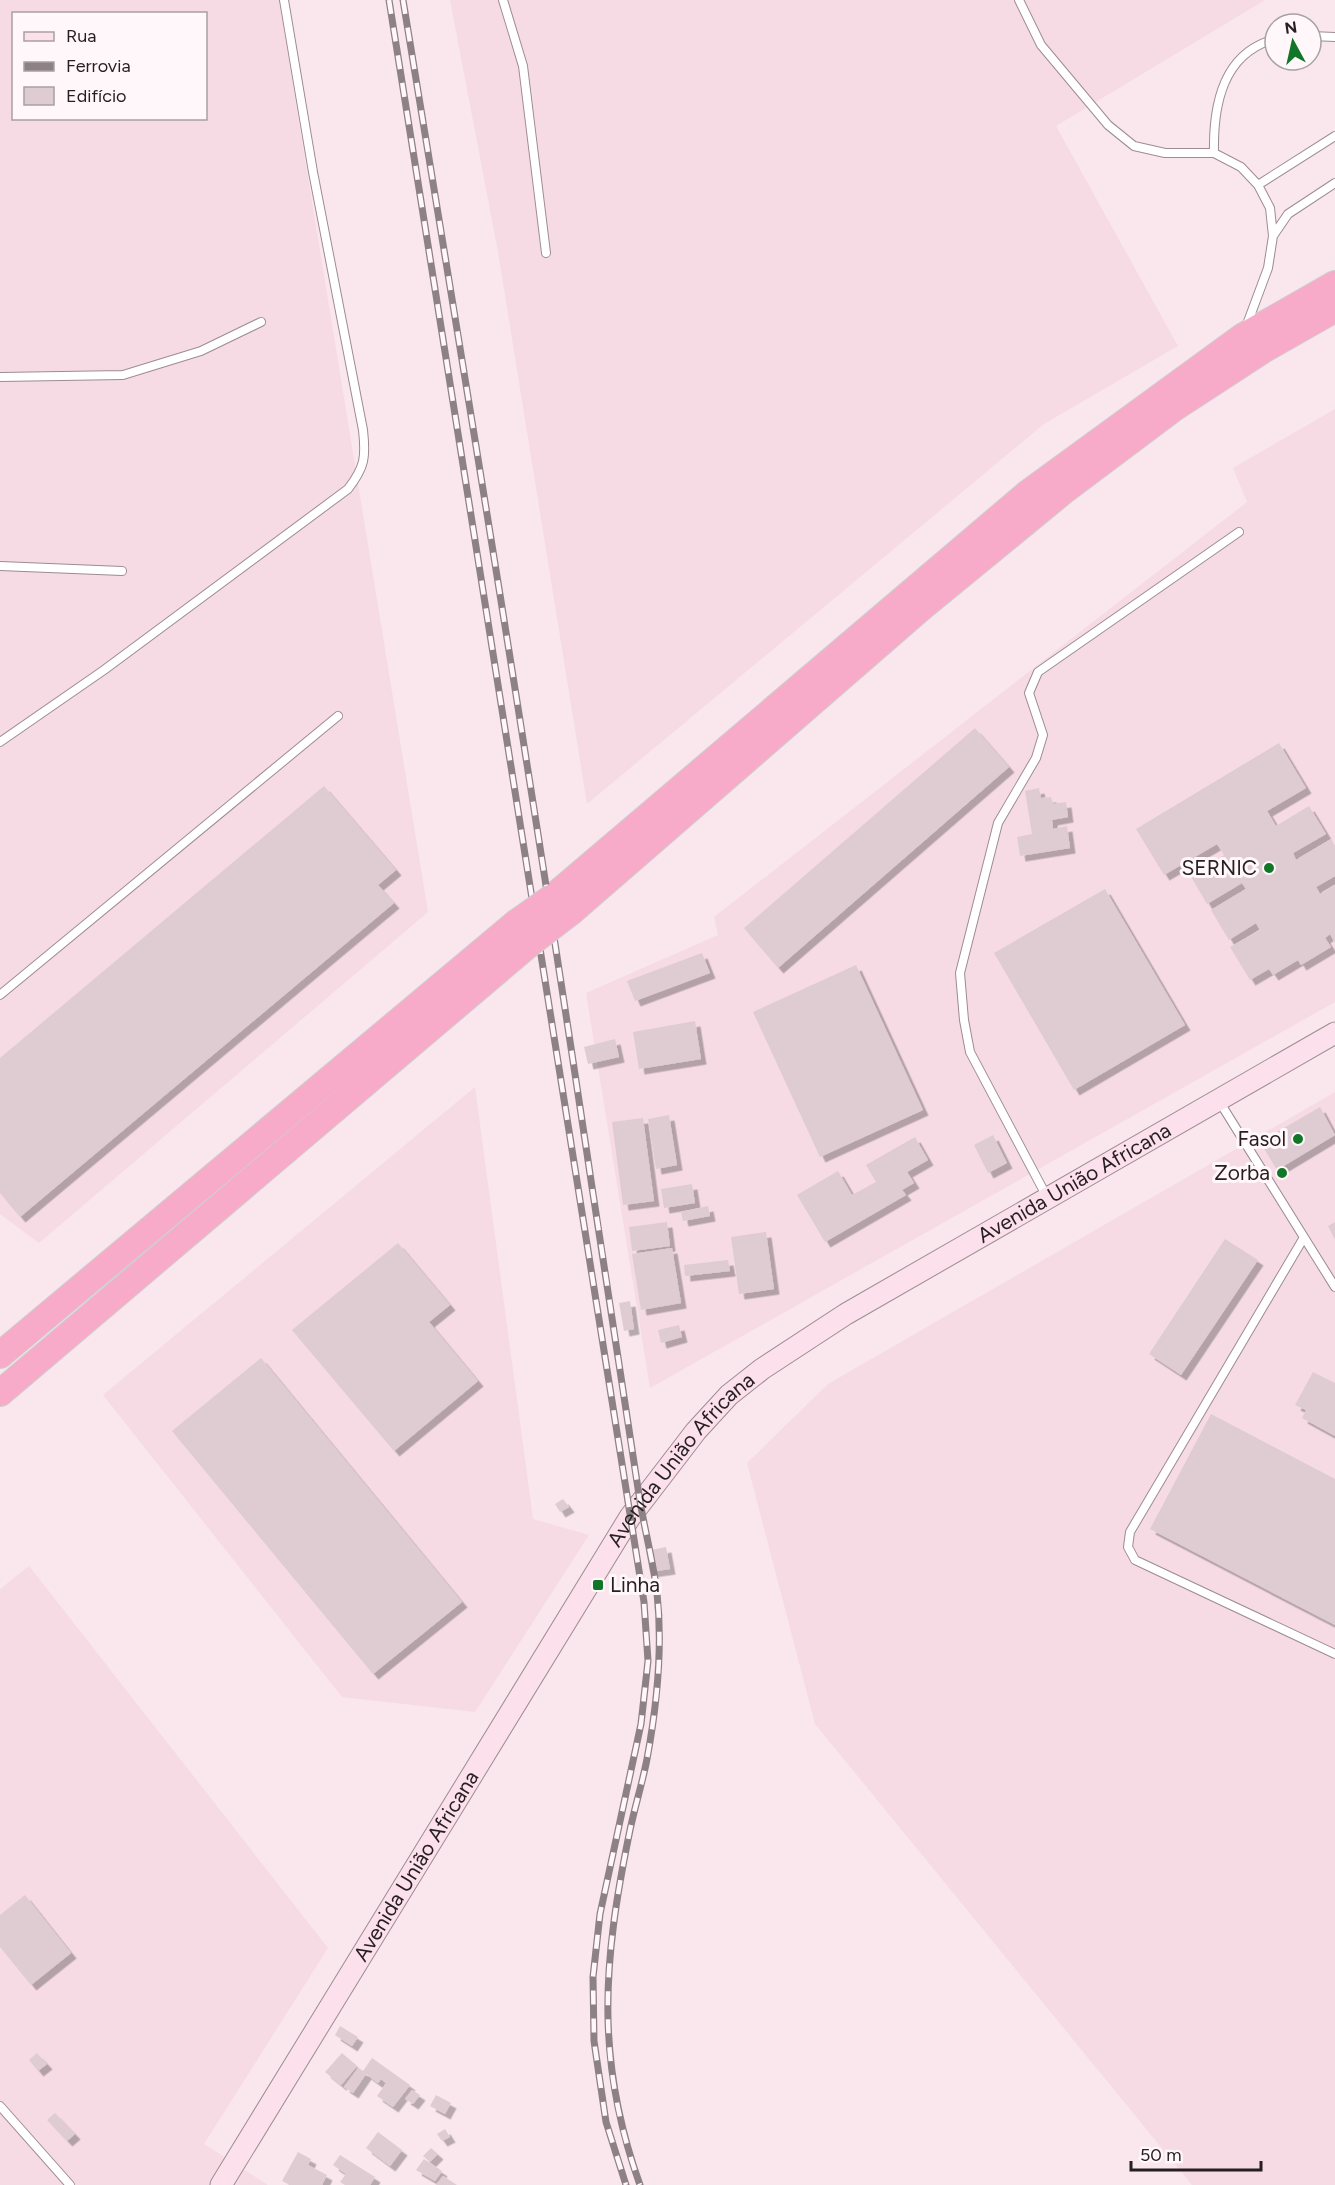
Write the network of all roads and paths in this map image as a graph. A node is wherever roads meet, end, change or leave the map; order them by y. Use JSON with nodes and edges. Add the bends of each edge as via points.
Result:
{"nodes":[{"id":1,"x":284,"y":0,"type":"edge"},
{"id":2,"x":503,"y":0,"type":"edge"},
{"id":3,"x":1019,"y":0,"type":"edge"},
{"id":4,"x":1263,"y":45,"type":"edge"},
{"id":5,"x":1335,"y":136,"type":"edge"},
{"id":6,"x":1214,"y":153,"type":"junction"},
{"id":7,"x":1335,"y":183,"type":"edge"},
{"id":8,"x":1258,"y":185,"type":"junction"},
{"id":9,"x":1273,"y":236,"type":"junction"},
{"id":10,"x":546,"y":253,"type":"dead end"},
{"id":11,"x":1335,"y":284,"type":"edge"},
{"id":12,"x":1335,"y":309,"type":"edge"},
{"id":13,"x":261,"y":322,"type":"dead end"},
{"id":14,"x":1242,"y":337,"type":"junction"},
{"id":15,"x":0,"y":377,"type":"edge"},
{"id":16,"x":1239,"y":531,"type":"dead end"},
{"id":17,"x":0,"y":566,"type":"edge"},
{"id":18,"x":122,"y":571,"type":"dead end"},
{"id":19,"x":338,"y":716,"type":"dead end"},
{"id":20,"x":0,"y":742,"type":"edge"},
{"id":21,"x":562,"y":904,"type":"junction"},
{"id":22,"x":522,"y":934,"type":"junction"},
{"id":23,"x":0,"y":995,"type":"edge"},
{"id":24,"x":1335,"y":1033,"type":"edge"},
{"id":25,"x":1218,"y":1100,"type":"junction"},
{"id":26,"x":1047,"y":1197,"type":"junction"},
{"id":27,"x":1303,"y":1239,"type":"junction"},
{"id":28,"x":1335,"y":1287,"type":"edge"},
{"id":29,"x":0,"y":1355,"type":"edge"},
{"id":30,"x":0,"y":1393,"type":"edge"},
{"id":31,"x":1335,"y":1654,"type":"edge"},
{"id":32,"x":0,"y":2106,"type":"edge"},
{"id":33,"x":70,"y":2185,"type":"edge"},
{"id":34,"x":221,"y":2185,"type":"edge"}],
"edges":[{"from":1,"to":20,"type":"lane","via":[[363,430],[365,453],[361,472],[348,489]]},
{"from":2,"to":10,"type":"lane","via":[[524,66]]},
{"from":3,"to":6,"type":"lane","via":[[1041,45],[1108,125],[1134,146],[1165,153]]},
{"from":4,"to":6,"type":"lane","via":[[1245,54],[1229,70],[1215,112]]},
{"from":5,"to":8,"type":"lane"},
{"from":6,"to":8,"type":"lane","via":[[1241,167]]},
{"from":7,"to":9,"type":"lane","via":[[1288,214]]},
{"from":8,"to":9,"type":"lane","via":[[1270,208]]},
{"from":9,"to":14,"type":"lane","via":[[1268,268]]},
{"from":11,"to":14,"type":"highway"},
{"from":12,"to":21,"type":"highway","via":[[1174,408],[1066,489]]},
{"from":13,"to":15,"type":"lane","via":[[201,351],[123,375]]},
{"from":14,"to":21,"type":"highway","via":[[1028,493]]},
{"from":16,"to":26,"type":"lane","via":[[1038,672],[1029,693],[1043,735],[1036,758],[998,823],[960,973],[970,1052]]},
{"from":17,"to":18,"type":"lane"},
{"from":19,"to":23,"type":"lane"},
{"from":21,"to":22,"type":"highway","bridge":true},
{"from":22,"to":29,"type":"highway","via":[[482,951]]},
{"from":22,"to":30,"type":"highway"},
{"from":24,"to":25,"type":"main road","name":"Avenida União Africana"},
{"from":25,"to":26,"type":"main road","name":"Avenida União Africana"},
{"from":25,"to":27,"type":"lane"},
{"from":26,"to":34,"type":"main road","name":"Avenida União Africana","via":[[846,1314],[729,1395],[696,1431],[630,1517],[580,1596]]},
{"from":27,"to":28,"type":"lane"},
{"from":27,"to":31,"type":"lane","via":[[1130,1532],[1128,1547],[1135,1560]]},
{"from":32,"to":33,"type":"lane"}]}
